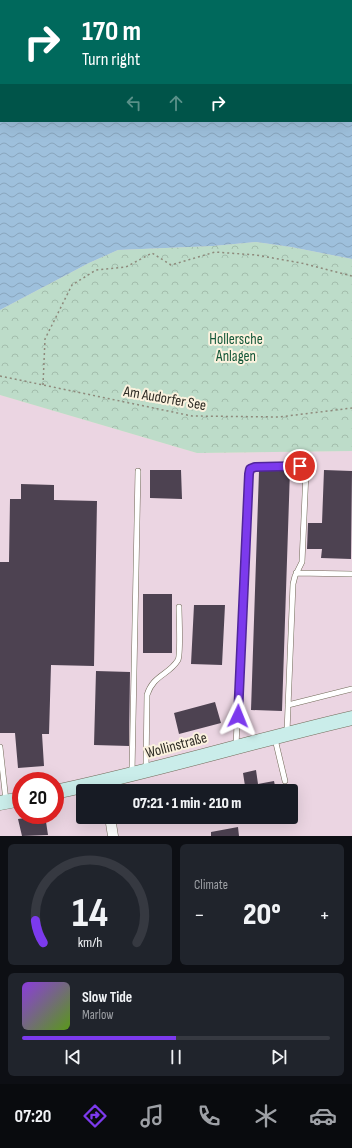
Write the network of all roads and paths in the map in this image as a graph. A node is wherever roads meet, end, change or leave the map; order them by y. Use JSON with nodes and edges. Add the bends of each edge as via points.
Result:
{"nodes":[{"id":1,"x":352,"y":276,"type":"edge"},
{"id":2,"x":0,"y":376,"type":"edge"},
{"id":3,"x":43,"y":385,"type":"junction"},
{"id":4,"x":352,"y":408,"type":"edge"},
{"id":5,"x":138,"y":471,"type":"dead end"},
{"id":6,"x":296,"y":573,"type":"junction"},
{"id":7,"x":352,"y":574,"type":"edge"},
{"id":8,"x":179,"y":607,"type":"dead end"},
{"id":9,"x":352,"y":689,"type":"edge"},
{"id":10,"x":288,"y":705,"type":"junction"},
{"id":11,"x":352,"y":718,"type":"edge"},
{"id":12,"x":281,"y":735,"type":"junction"},
{"id":13,"x":0,"y":747,"type":"edge"},
{"id":14,"x":236,"y":747,"type":"junction"},
{"id":15,"x":146,"y":771,"type":"junction"},
{"id":16,"x":132,"y":775,"type":"junction"},
{"id":17,"x":285,"y":781,"type":"dead end"},
{"id":18,"x":109,"y":784,"type":"edge"},
{"id":19,"x":76,"y":789,"type":"edge"},
{"id":20,"x":64,"y":791,"type":"edge"},
{"id":21,"x":3,"y":802,"type":"edge"},
{"id":22,"x":111,"y":824,"type":"edge"},
{"id":23,"x":113,"y":836,"type":"edge"}],
"edges":[{"from":1,"to":3,"type":"path","via":[[256,254],[215,252],[171,265],[152,253],[126,266],[96,270],[72,285],[45,339]]},
{"from":2,"to":3,"type":"path","name":"Am Audorfer See"},
{"from":3,"to":4,"type":"path","name":"Am Audorfer See","via":[[192,416],[279,417]]},
{"from":5,"to":16,"type":"lane"},
{"from":6,"to":7,"type":"lane"},
{"from":6,"to":10,"type":"lane","via":[[293,584]]},
{"from":6,"to":14,"type":"lane","via":[[302,562],[305,468],[300,466],[250,469]]},
{"from":8,"to":15,"type":"lane","via":[[179,659],[154,681],[147,695]]},
{"from":9,"to":10,"type":"lane"},
{"from":10,"to":12,"type":"lane"},
{"from":11,"to":12,"type":"street","name":"Wollinstraße"},
{"from":12,"to":14,"type":"street","name":"Wollinstraße"},
{"from":12,"to":17,"type":"lane"},
{"from":13,"to":21,"type":"lane"},
{"from":14,"to":15,"type":"street","name":"Wollinstraße"},
{"from":15,"to":16,"type":"street","name":"Wollinstraße"},
{"from":16,"to":18,"type":"street","name":"Wollinstraße"},
{"from":19,"to":20,"type":"street","name":"Wollinstraße"},
{"from":22,"to":23,"type":"street"}]}
